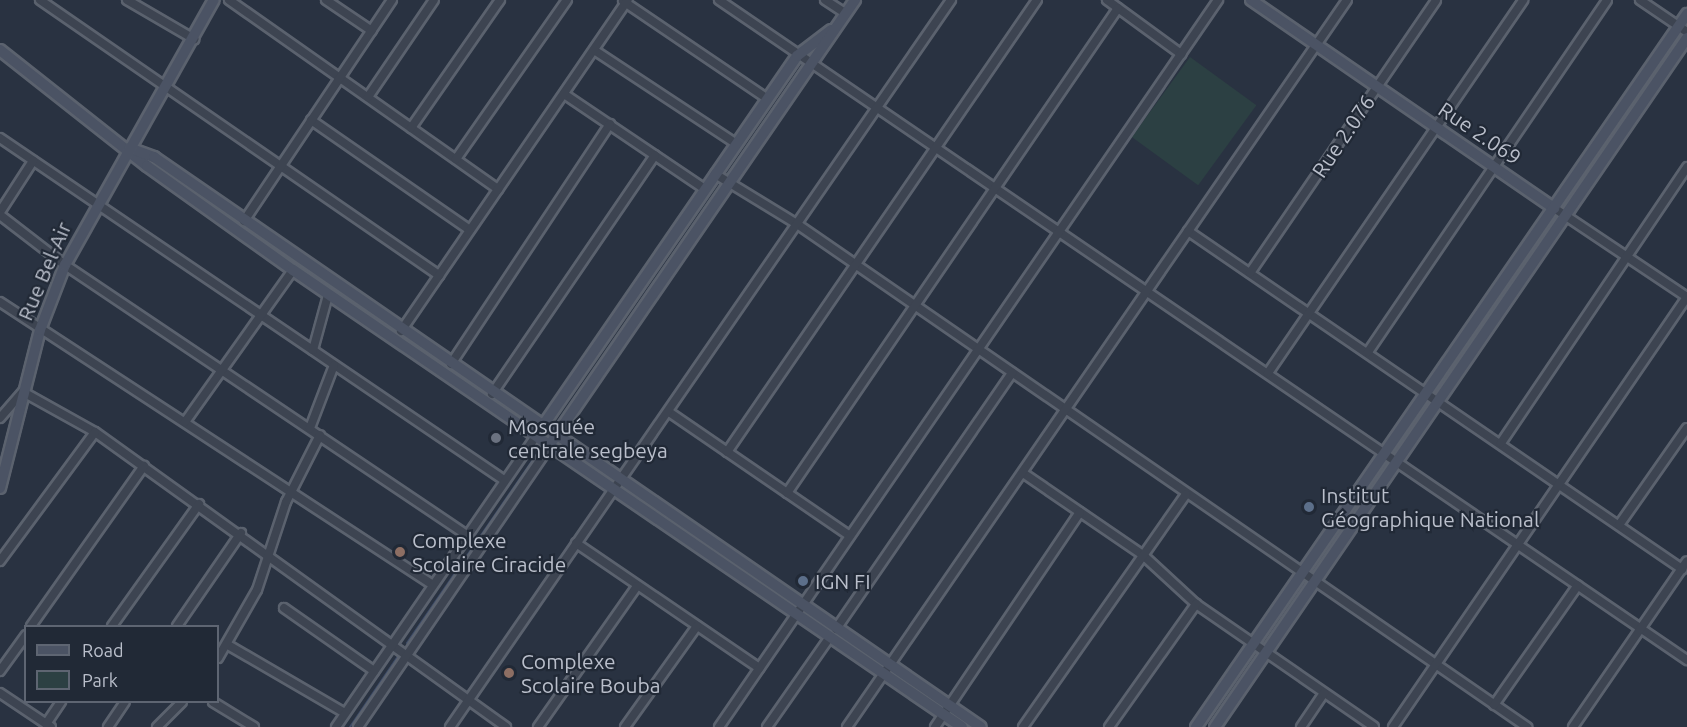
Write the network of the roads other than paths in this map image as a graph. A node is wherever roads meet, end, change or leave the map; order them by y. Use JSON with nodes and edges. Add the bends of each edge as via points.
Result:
{"nodes":[{"id":1,"x":40,"y":0,"type":"edge"},
{"id":2,"x":127,"y":0,"type":"edge"},
{"id":3,"x":214,"y":0,"type":"edge"},
{"id":4,"x":229,"y":0,"type":"edge"},
{"id":5,"x":326,"y":0,"type":"edge"},
{"id":6,"x":392,"y":0,"type":"edge"},
{"id":7,"x":434,"y":0,"type":"edge"},
{"id":8,"x":500,"y":0,"type":"edge"},
{"id":9,"x":567,"y":0,"type":"edge"},
{"id":10,"x":719,"y":0,"type":"edge"},
{"id":11,"x":825,"y":0,"type":"edge"},
{"id":12,"x":855,"y":0,"type":"edge"},
{"id":13,"x":951,"y":0,"type":"edge"},
{"id":14,"x":1037,"y":0,"type":"edge"},
{"id":15,"x":1107,"y":0,"type":"edge"},
{"id":16,"x":1218,"y":0,"type":"edge"},
{"id":17,"x":1251,"y":0,"type":"edge"},
{"id":18,"x":1347,"y":0,"type":"edge"},
{"id":19,"x":1436,"y":0,"type":"edge"},
{"id":20,"x":1523,"y":0,"type":"edge"},
{"id":21,"x":1608,"y":0,"type":"edge"},
{"id":22,"x":1640,"y":0,"type":"edge"},
{"id":23,"x":625,"y":1,"type":"edge"},
{"id":24,"x":1264,"y":4,"type":"edge"},
{"id":25,"x":1118,"y":8,"type":"junction"},
{"id":26,"x":845,"y":14,"type":"junction"},
{"id":27,"x":1687,"y":14,"type":"edge"},
{"id":28,"x":1683,"y":29,"type":"edge"},
{"id":29,"x":372,"y":30,"type":"junction"},
{"id":30,"x":832,"y":30,"type":"junction"},
{"id":31,"x":1687,"y":38,"type":"edge"},
{"id":32,"x":194,"y":39,"type":"junction"},
{"id":33,"x":1316,"y":45,"type":"junction"},
{"id":34,"x":0,"y":50,"type":"edge"},
{"id":35,"x":594,"y":50,"type":"junction"},
{"id":36,"x":1181,"y":54,"type":"junction"},
{"id":37,"x":797,"y":56,"type":"junction"},
{"id":38,"x":812,"y":66,"type":"junction"},
{"id":39,"x":340,"y":77,"type":"junction"},
{"id":40,"x":166,"y":86,"type":"junction"},
{"id":41,"x":1377,"y":86,"type":"junction"},
{"id":42,"x":564,"y":94,"type":"junction"},
{"id":43,"x":368,"y":97,"type":"junction"},
{"id":44,"x":766,"y":98,"type":"junction"},
{"id":45,"x":877,"y":107,"type":"junction"},
{"id":46,"x":311,"y":120,"type":"junction"},
{"id":47,"x":610,"y":124,"type":"junction"},
{"id":48,"x":1436,"y":127,"type":"junction"},
{"id":49,"x":411,"y":128,"type":"junction"},
{"id":50,"x":0,"y":138,"type":"edge"},
{"id":51,"x":735,"y":143,"type":"junction"},
{"id":52,"x":128,"y":147,"type":"junction"},
{"id":53,"x":935,"y":147,"type":"junction"},
{"id":54,"x":655,"y":154,"type":"junction"},
{"id":55,"x":456,"y":159,"type":"junction"},
{"id":56,"x":33,"y":161,"type":"junction"},
{"id":57,"x":281,"y":165,"type":"junction"},
{"id":58,"x":1687,"y":166,"type":"edge"},
{"id":59,"x":1495,"y":167,"type":"junction"},
{"id":60,"x":715,"y":174,"type":"junction"},
{"id":61,"x":728,"y":184,"type":"junction"},
{"id":62,"x":997,"y":188,"type":"junction"},
{"id":63,"x":498,"y":189,"type":"junction"},
{"id":64,"x":705,"y":189,"type":"junction"},
{"id":65,"x":96,"y":202,"type":"junction"},
{"id":66,"x":1554,"y":208,"type":"junction"},
{"id":67,"x":0,"y":214,"type":"edge"},
{"id":68,"x":1565,"y":216,"type":"junction"},
{"id":69,"x":244,"y":221,"type":"junction"},
{"id":70,"x":797,"y":224,"type":"junction"},
{"id":71,"x":470,"y":230,"type":"junction"},
{"id":72,"x":1059,"y":231,"type":"junction"},
{"id":73,"x":1188,"y":231,"type":"junction"},
{"id":74,"x":1627,"y":257,"type":"junction"},
{"id":75,"x":855,"y":264,"type":"junction"},
{"id":76,"x":65,"y":265,"type":"junction"},
{"id":77,"x":293,"y":270,"type":"junction"},
{"id":78,"x":1250,"y":273,"type":"junction"},
{"id":79,"x":439,"y":275,"type":"junction"},
{"id":80,"x":1147,"y":291,"type":"junction"},
{"id":81,"x":328,"y":295,"type":"junction"},
{"id":82,"x":1687,"y":297,"type":"edge"},
{"id":83,"x":1,"y":304,"type":"edge"},
{"id":84,"x":915,"y":306,"type":"junction"},
{"id":85,"x":1310,"y":313,"type":"junction"},
{"id":86,"x":261,"y":314,"type":"junction"},
{"id":87,"x":40,"y":330,"type":"junction"},
{"id":88,"x":401,"y":331,"type":"junction"},
{"id":89,"x":313,"y":350,"type":"junction"},
{"id":90,"x":978,"y":350,"type":"junction"},
{"id":91,"x":1368,"y":352,"type":"junction"},
{"id":92,"x":451,"y":364,"type":"junction"},
{"id":93,"x":334,"y":365,"type":"junction"},
{"id":94,"x":223,"y":367,"type":"junction"},
{"id":95,"x":1012,"y":373,"type":"junction"},
{"id":96,"x":1268,"y":373,"type":"junction"},
{"id":97,"x":23,"y":392,"type":"junction"},
{"id":98,"x":1428,"y":393,"type":"junction"},
{"id":99,"x":492,"y":394,"type":"junction"},
{"id":100,"x":1438,"y":400,"type":"junction"},
{"id":101,"x":1066,"y":410,"type":"junction"},
{"id":102,"x":669,"y":412,"type":"junction"},
{"id":103,"x":0,"y":418,"type":"edge"},
{"id":104,"x":185,"y":422,"type":"junction"},
{"id":105,"x":310,"y":428,"type":"junction"},
{"id":106,"x":1687,"y":428,"type":"edge"},
{"id":107,"x":540,"y":430,"type":"junction"},
{"id":108,"x":95,"y":432,"type":"junction"},
{"id":109,"x":320,"y":435,"type":"junction"},
{"id":110,"x":554,"y":439,"type":"junction"},
{"id":111,"x":1501,"y":443,"type":"junction"},
{"id":112,"x":727,"y":452,"type":"junction"},
{"id":113,"x":1391,"y":458,"type":"junction"},
{"id":114,"x":144,"y":466,"type":"junction"},
{"id":115,"x":1023,"y":472,"type":"junction"},
{"id":116,"x":621,"y":478,"type":"junction"},
{"id":117,"x":504,"y":480,"type":"junction"},
{"id":118,"x":1560,"y":484,"type":"junction"},
{"id":119,"x":0,"y":488,"type":"edge"},
{"id":120,"x":613,"y":489,"type":"junction"},
{"id":121,"x":787,"y":493,"type":"junction"},
{"id":122,"x":290,"y":494,"type":"junction"},
{"id":123,"x":1186,"y":494,"type":"junction"},
{"id":124,"x":199,"y":504,"type":"junction"},
{"id":125,"x":1080,"y":512,"type":"junction"},
{"id":126,"x":1619,"y":525,"type":"junction"},
{"id":127,"x":241,"y":533,"type":"junction"},
{"id":128,"x":467,"y":535,"type":"junction"},
{"id":129,"x":850,"y":536,"type":"junction"},
{"id":130,"x":576,"y":543,"type":"junction"},
{"id":131,"x":1519,"y":544,"type":"junction"},
{"id":132,"x":1144,"y":556,"type":"junction"},
{"id":133,"x":268,"y":558,"type":"junction"},
{"id":134,"x":0,"y":561,"type":"edge"},
{"id":135,"x":1687,"y":561,"type":"edge"},
{"id":136,"x":1682,"y":569,"type":"junction"},
{"id":137,"x":1308,"y":579,"type":"junction"},
{"id":138,"x":433,"y":585,"type":"junction"},
{"id":139,"x":1578,"y":585,"type":"junction"},
{"id":140,"x":637,"y":586,"type":"junction"},
{"id":141,"x":800,"y":604,"type":"junction"},
{"id":142,"x":1196,"y":604,"type":"junction"},
{"id":143,"x":284,"y":608,"type":"dead end"},
{"id":144,"x":793,"y":615,"type":"junction"},
{"id":145,"x":32,"y":625,"type":"edge"},
{"id":146,"x":113,"y":625,"type":"edge"},
{"id":147,"x":178,"y":625,"type":"edge"},
{"id":148,"x":697,"y":626,"type":"junction"},
{"id":149,"x":1641,"y":628,"type":"junction"},
{"id":150,"x":832,"y":634,"type":"junction"},
{"id":151,"x":24,"y":637,"type":"edge"},
{"id":152,"x":1253,"y":643,"type":"junction"},
{"id":153,"x":228,"y":645,"type":"junction"},
{"id":154,"x":391,"y":645,"type":"junction"},
{"id":155,"x":1265,"y":654,"type":"junction"},
{"id":156,"x":405,"y":656,"type":"junction"},
{"id":157,"x":219,"y":657,"type":"edge"},
{"id":158,"x":1687,"y":660,"type":"edge"},
{"id":159,"x":1436,"y":665,"type":"junction"},
{"id":160,"x":759,"y":668,"type":"junction"},
{"id":161,"x":887,"y":669,"type":"junction"},
{"id":162,"x":0,"y":671,"type":"edge"},
{"id":163,"x":374,"y":671,"type":"junction"},
{"id":164,"x":0,"y":693,"type":"edge"},
{"id":165,"x":1324,"y":693,"type":"junction"},
{"id":166,"x":468,"y":700,"type":"junction"},
{"id":167,"x":60,"y":703,"type":"edge"},
{"id":168,"x":124,"y":703,"type":"edge"},
{"id":169,"x":181,"y":703,"type":"edge"},
{"id":170,"x":215,"y":703,"type":"edge"},
{"id":171,"x":1494,"y":705,"type":"junction"},
{"id":172,"x":948,"y":710,"type":"junction"},
{"id":173,"x":345,"y":713,"type":"junction"},
{"id":174,"x":49,"y":725,"type":"edge"},
{"id":175,"x":108,"y":727,"type":"edge"},
{"id":176,"x":157,"y":727,"type":"edge"},
{"id":177,"x":254,"y":727,"type":"edge"},
{"id":178,"x":336,"y":727,"type":"edge"},
{"id":179,"x":358,"y":727,"type":"edge"},
{"id":180,"x":450,"y":727,"type":"edge"},
{"id":181,"x":506,"y":727,"type":"edge"},
{"id":182,"x":538,"y":727,"type":"edge"},
{"id":183,"x":625,"y":727,"type":"edge"},
{"id":184,"x":719,"y":727,"type":"edge"},
{"id":185,"x":767,"y":727,"type":"edge"},
{"id":186,"x":848,"y":727,"type":"edge"},
{"id":187,"x":935,"y":727,"type":"edge"},
{"id":188,"x":962,"y":727,"type":"edge"},
{"id":189,"x":981,"y":727,"type":"edge"},
{"id":190,"x":1023,"y":727,"type":"edge"},
{"id":191,"x":1109,"y":727,"type":"edge"},
{"id":192,"x":1196,"y":727,"type":"edge"},
{"id":193,"x":1215,"y":727,"type":"edge"},
{"id":194,"x":1301,"y":727,"type":"edge"},
{"id":195,"x":1374,"y":727,"type":"edge"},
{"id":196,"x":1393,"y":727,"type":"edge"},
{"id":197,"x":1527,"y":727,"type":"edge"},
{"id":198,"x":1573,"y":727,"type":"edge"}],
"edges":[{"from":1,"to":40,"type":"street"},
{"from":2,"to":32,"type":"street"},
{"from":3,"to":32,"type":"street","name":"Rue Bel-Air"},
{"from":4,"to":39,"type":"street"},
{"from":5,"to":29,"type":"street"},
{"from":6,"to":29,"type":"street"},
{"from":7,"to":43,"type":"street"},
{"from":8,"to":49,"type":"street"},
{"from":9,"to":55,"type":"street"},
{"from":10,"to":37,"type":"street"},
{"from":11,"to":26,"type":"street"},
{"from":12,"to":26,"type":"street"},
{"from":13,"to":45,"type":"street"},
{"from":14,"to":53,"type":"street"},
{"from":15,"to":25,"type":"street"},
{"from":16,"to":36,"type":"street"},
{"from":17,"to":24,"type":"street","name":"Rue 2.069"},
{"from":18,"to":33,"type":"street"},
{"from":19,"to":41,"type":"street","name":"Rue 2.076"},
{"from":20,"to":48,"type":"street"},
{"from":21,"to":59,"type":"street"},
{"from":22,"to":28,"type":"street"},
{"from":23,"to":35,"type":"street"},
{"from":23,"to":44,"type":"street"},
{"from":24,"to":33,"type":"street","name":"Rue 2.069"},
{"from":25,"to":36,"type":"street"},
{"from":25,"to":62,"type":"street"},
{"from":26,"to":30,"type":"street"},
{"from":27,"to":28,"type":"street"},
{"from":28,"to":66,"type":"street"},
{"from":29,"to":39,"type":"street"},
{"from":30,"to":37,"type":"street"},
{"from":30,"to":38,"type":"street"},
{"from":31,"to":68,"type":"street"},
{"from":32,"to":40,"type":"street","name":"Rue Bel-Air"},
{"from":33,"to":41,"type":"street","name":"Rue 2.069"},
{"from":33,"to":73,"type":"street"},
{"from":34,"to":52,"type":"street"},
{"from":35,"to":42,"type":"street"},
{"from":35,"to":51,"type":"street"},
{"from":36,"to":72,"type":"street"},
{"from":37,"to":38,"type":"street"},
{"from":37,"to":44,"type":"street"},
{"from":38,"to":45,"type":"street"},
{"from":38,"to":61,"type":"street"},
{"from":39,"to":43,"type":"street"},
{"from":39,"to":46,"type":"street"},
{"from":40,"to":52,"type":"street","name":"Rue Bel-Air"},
{"from":40,"to":57,"type":"street"},
{"from":41,"to":48,"type":"street","name":"Rue 2.069"},
{"from":41,"to":78,"type":"street","name":"Rue 2.076"},
{"from":42,"to":47,"type":"street"},
{"from":42,"to":63,"type":"street"},
{"from":43,"to":49,"type":"street"},
{"from":44,"to":51,"type":"street"},
{"from":45,"to":53,"type":"street"},
{"from":45,"to":70,"type":"street"},
{"from":46,"to":57,"type":"street"},
{"from":46,"to":71,"type":"street"},
{"from":47,"to":54,"type":"street"},
{"from":47,"to":92,"type":"street"},
{"from":48,"to":59,"type":"street","name":"Rue 2.069"},
{"from":48,"to":85,"type":"street"},
{"from":49,"to":55,"type":"street"},
{"from":50,"to":56,"type":"street"},
{"from":51,"to":60,"type":"street"},
{"from":52,"to":65,"type":"street","name":"Rue Bel-Air"},
{"from":52,"to":69,"type":"street","via":[[154,157]]},
{"from":52,"to":77,"type":"street"},
{"from":53,"to":62,"type":"street"},
{"from":53,"to":75,"type":"street"},
{"from":54,"to":64,"type":"street"},
{"from":54,"to":99,"type":"street"},
{"from":55,"to":63,"type":"street"},
{"from":56,"to":65,"type":"street"},
{"from":56,"to":67,"type":"street"},
{"from":57,"to":69,"type":"street"},
{"from":57,"to":79,"type":"street"},
{"from":58,"to":74,"type":"street"},
{"from":59,"to":66,"type":"street","name":"Rue 2.069"},
{"from":59,"to":91,"type":"street"},
{"from":60,"to":61,"type":"street"},
{"from":60,"to":64,"type":"street"},
{"from":61,"to":70,"type":"street"},
{"from":61,"to":110,"type":"street"},
{"from":62,"to":72,"type":"street"},
{"from":62,"to":84,"type":"street"},
{"from":63,"to":71,"type":"street"},
{"from":64,"to":107,"type":"street"},
{"from":65,"to":76,"type":"street","name":"Rue Bel-Air"},
{"from":65,"to":86,"type":"street"},
{"from":66,"to":68,"type":"street","name":"Rue 2.069"},
{"from":66,"to":98,"type":"street"},
{"from":67,"to":76,"type":"street"},
{"from":68,"to":74,"type":"street","name":"Rue 2.069"},
{"from":68,"to":100,"type":"street"},
{"from":69,"to":88,"type":"street"},
{"from":70,"to":75,"type":"street"},
{"from":70,"to":102,"type":"street"},
{"from":71,"to":79,"type":"street"},
{"from":72,"to":80,"type":"street"},
{"from":72,"to":90,"type":"street"},
{"from":73,"to":78,"type":"street"},
{"from":73,"to":80,"type":"street"},
{"from":74,"to":82,"type":"street","name":"Rue 2.069"},
{"from":74,"to":111,"type":"street"},
{"from":75,"to":84,"type":"street"},
{"from":75,"to":112,"type":"street"},
{"from":76,"to":87,"type":"street","name":"Rue Bel-Air"},
{"from":76,"to":94,"type":"street"},
{"from":77,"to":81,"type":"street"},
{"from":77,"to":86,"type":"street"},
{"from":78,"to":85,"type":"street"},
{"from":79,"to":88,"type":"street"},
{"from":80,"to":96,"type":"street"},
{"from":80,"to":101,"type":"street"},
{"from":81,"to":89,"type":"street"},
{"from":81,"to":107,"type":"street"},
{"from":82,"to":118,"type":"street"},
{"from":83,"to":87,"type":"street"},
{"from":84,"to":90,"type":"street"},
{"from":84,"to":121,"type":"street"},
{"from":85,"to":91,"type":"street"},
{"from":85,"to":96,"type":"street"},
{"from":86,"to":89,"type":"street"},
{"from":86,"to":94,"type":"street"},
{"from":87,"to":97,"type":"street","name":"Rue Bel-Air"},
{"from":87,"to":104,"type":"street"},
{"from":88,"to":92,"type":"street"},
{"from":89,"to":93,"type":"street"},
{"from":90,"to":95,"type":"street"},
{"from":90,"to":129,"type":"street"},
{"from":91,"to":98,"type":"street"},
{"from":92,"to":99,"type":"street"},
{"from":93,"to":105,"type":"street"},
{"from":93,"to":117,"type":"street"},
{"from":94,"to":104,"type":"street"},
{"from":94,"to":105,"type":"street"},
{"from":95,"to":101,"type":"street"},
{"from":95,"to":150,"type":"street"},
{"from":96,"to":113,"type":"street"},
{"from":97,"to":103,"type":"street"},
{"from":97,"to":108,"type":"street"},
{"from":97,"to":119,"type":"street","name":"Rue Bel-Air"},
{"from":98,"to":100,"type":"street"},
{"from":98,"to":113,"type":"street"},
{"from":99,"to":107,"type":"street"},
{"from":100,"to":111,"type":"street"},
{"from":100,"to":113,"type":"street"},
{"from":101,"to":115,"type":"street"},
{"from":101,"to":123,"type":"street"},
{"from":102,"to":112,"type":"street"},
{"from":102,"to":116,"type":"street"},
{"from":104,"to":122,"type":"street"},
{"from":105,"to":109,"type":"street"},
{"from":106,"to":126,"type":"street"},
{"from":107,"to":110,"type":"street"},
{"from":107,"to":117,"type":"street"},
{"from":108,"to":114,"type":"street"},
{"from":108,"to":134,"type":"street"},
{"from":109,"to":122,"type":"street"},
{"from":109,"to":128,"type":"street"},
{"from":110,"to":116,"type":"street"},
{"from":110,"to":120,"type":"street"},
{"from":110,"to":156,"type":"street"},
{"from":111,"to":118,"type":"street"},
{"from":112,"to":121,"type":"street"},
{"from":113,"to":131,"type":"street"},
{"from":113,"to":137,"type":"street"},
{"from":114,"to":124,"type":"street"},
{"from":114,"to":145,"type":"street"},
{"from":115,"to":125,"type":"street"},
{"from":115,"to":161,"type":"street"},
{"from":116,"to":120,"type":"street"},
{"from":116,"to":141,"type":"street"},
{"from":117,"to":128,"type":"street"},
{"from":118,"to":126,"type":"street"},
{"from":118,"to":131,"type":"street"},
{"from":120,"to":130,"type":"street"},
{"from":120,"to":144,"type":"street"},
{"from":121,"to":129,"type":"street"},
{"from":122,"to":133,"type":"street"},
{"from":122,"to":138,"type":"street"},
{"from":123,"to":132,"type":"street"},
{"from":123,"to":137,"type":"street"},
{"from":124,"to":127,"type":"street"},
{"from":124,"to":146,"type":"street"},
{"from":125,"to":132,"type":"street"},
{"from":125,"to":172,"type":"street"},
{"from":126,"to":136,"type":"street"},
{"from":127,"to":133,"type":"street"},
{"from":127,"to":147,"type":"street"},
{"from":128,"to":138,"type":"street"},
{"from":129,"to":141,"type":"street"},
{"from":130,"to":140,"type":"street"},
{"from":130,"to":166,"type":"street"},
{"from":131,"to":139,"type":"street"},
{"from":131,"to":159,"type":"street"},
{"from":132,"to":142,"type":"street"},
{"from":132,"to":190,"type":"street"},
{"from":133,"to":153,"type":"street"},
{"from":133,"to":154,"type":"street"},
{"from":135,"to":136,"type":"street"},
{"from":136,"to":149,"type":"street"},
{"from":137,"to":152,"type":"street"},
{"from":137,"to":155,"type":"street"},
{"from":137,"to":159,"type":"street"},
{"from":138,"to":154,"type":"street"},
{"from":139,"to":149,"type":"street"},
{"from":139,"to":171,"type":"street"},
{"from":140,"to":148,"type":"street"},
{"from":140,"to":182,"type":"street"},
{"from":141,"to":144,"type":"street"},
{"from":141,"to":150,"type":"street"},
{"from":142,"to":152,"type":"street"},
{"from":142,"to":191,"type":"street"},
{"from":143,"to":163,"type":"street"},
{"from":144,"to":150,"type":"street"},
{"from":144,"to":160,"type":"street"},
{"from":148,"to":160,"type":"street"},
{"from":148,"to":183,"type":"street"},
{"from":149,"to":158,"type":"street"},
{"from":149,"to":198,"type":"street"},
{"from":150,"to":161,"type":"street"},
{"from":150,"to":185,"type":"street"},
{"from":151,"to":162,"type":"street"},
{"from":152,"to":155,"type":"street"},
{"from":152,"to":192,"type":"street"},
{"from":153,"to":157,"type":"street"},
{"from":153,"to":173,"type":"street"},
{"from":154,"to":156,"type":"street"},
{"from":154,"to":163,"type":"street"},
{"from":155,"to":165,"type":"street"},
{"from":155,"to":193,"type":"street"},
{"from":156,"to":166,"type":"street"},
{"from":156,"to":179,"type":"street"},
{"from":159,"to":171,"type":"street"},
{"from":159,"to":196,"type":"street"},
{"from":160,"to":184,"type":"street"},
{"from":161,"to":172,"type":"street"},
{"from":161,"to":186,"type":"street"},
{"from":163,"to":173,"type":"street"},
{"from":164,"to":174,"type":"street"},
{"from":165,"to":194,"type":"street"},
{"from":165,"to":195,"type":"street"},
{"from":166,"to":180,"type":"street"},
{"from":166,"to":181,"type":"street"},
{"from":167,"to":174,"type":"street"},
{"from":168,"to":175,"type":"street"},
{"from":169,"to":176,"type":"street"},
{"from":170,"to":177,"type":"street"},
{"from":171,"to":197,"type":"street"},
{"from":172,"to":187,"type":"street"},
{"from":172,"to":188,"type":"street"},
{"from":172,"to":189,"type":"street"},
{"from":173,"to":178,"type":"street"}]}
